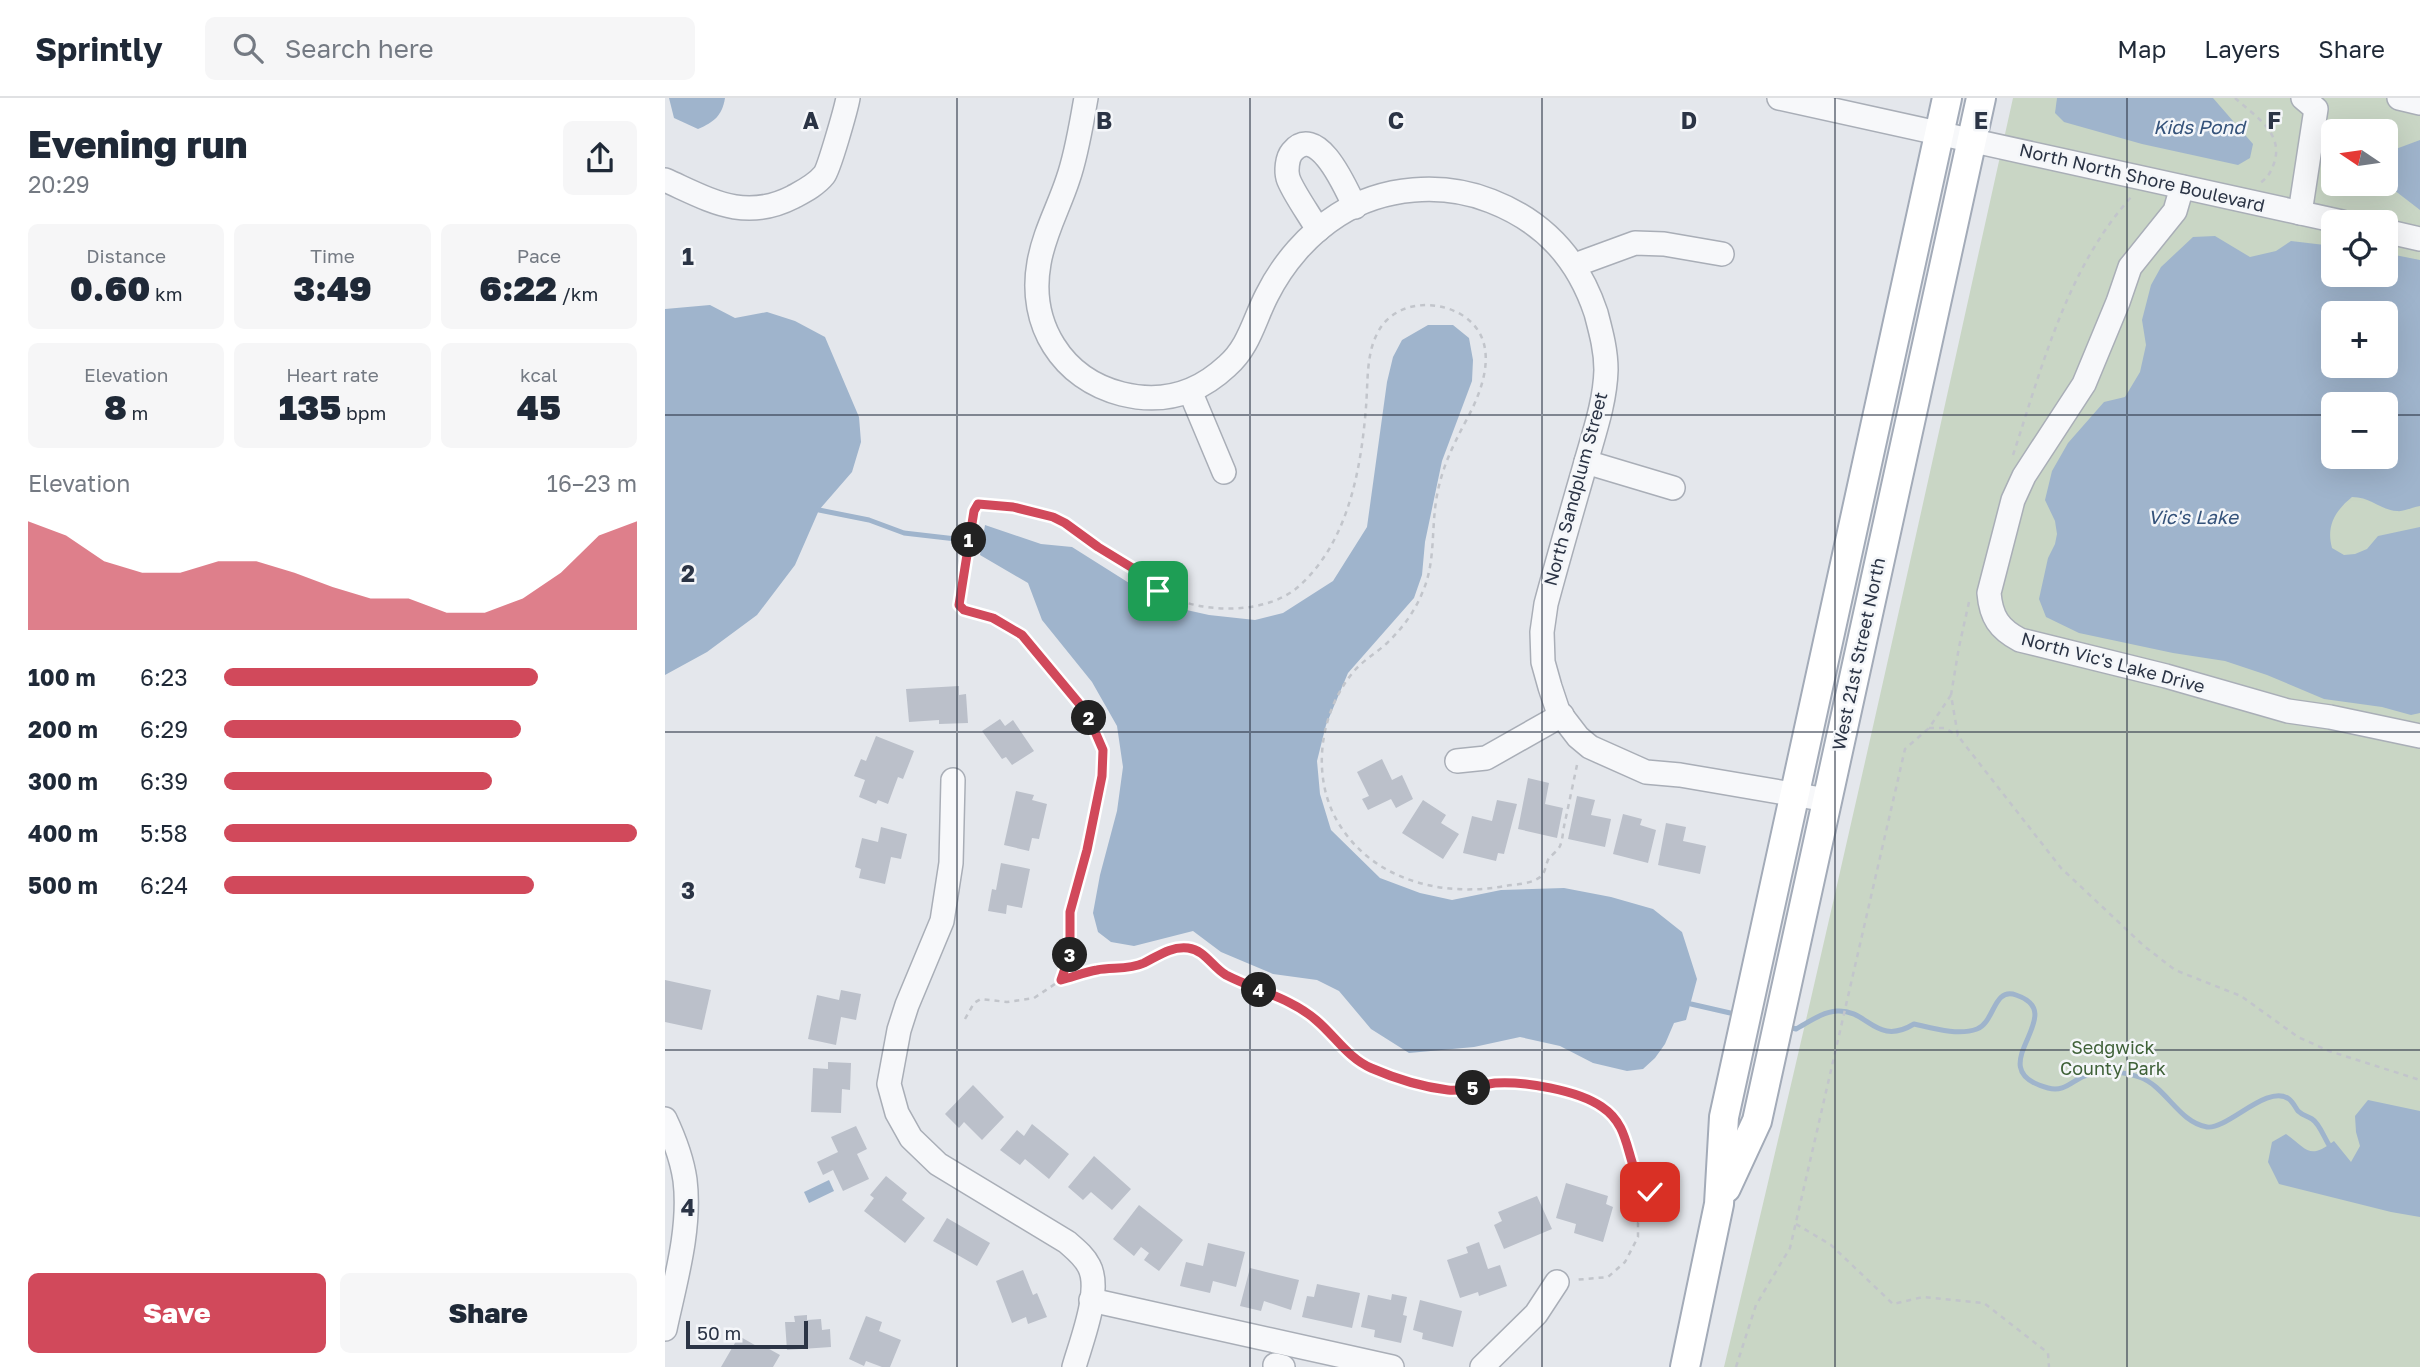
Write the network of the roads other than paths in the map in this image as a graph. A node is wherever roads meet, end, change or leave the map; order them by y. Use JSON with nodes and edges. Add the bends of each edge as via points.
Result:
{"nodes":[{"id":1,"x":848,"y":98,"type":"edge"},
{"id":2,"x":1086,"y":98,"type":"edge"},
{"id":3,"x":1947,"y":98,"type":"edge"},
{"id":4,"x":1980,"y":98,"type":"edge"},
{"id":5,"x":2399,"y":98,"type":"edge"},
{"id":6,"x":1784,"y":99,"type":"edge"},
{"id":7,"x":2316,"y":102,"type":"edge"},
{"id":8,"x":2420,"y":103,"type":"edge"},
{"id":9,"x":1939,"y":134,"type":"junction"},
{"id":10,"x":1971,"y":140,"type":"junction"},
{"id":11,"x":665,"y":180,"type":"edge"},
{"id":12,"x":2182,"y":187,"type":"junction"},
{"id":13,"x":1355,"y":207,"type":"junction"},
{"id":14,"x":2300,"y":213,"type":"junction"},
{"id":15,"x":2321,"y":218,"type":"edge"},
{"id":16,"x":1318,"y":230,"type":"junction"},
{"id":17,"x":2398,"y":235,"type":"edge"},
{"id":18,"x":2420,"y":239,"type":"edge"},
{"id":19,"x":1722,"y":254,"type":"dead end"},
{"id":20,"x":1574,"y":265,"type":"junction"},
{"id":21,"x":1190,"y":391,"type":"junction"},
{"id":22,"x":1586,"y":462,"type":"junction"},
{"id":23,"x":1224,"y":472,"type":"dead end"},
{"id":24,"x":1674,"y":488,"type":"dead end"},
{"id":25,"x":1562,"y":715,"type":"junction"},
{"id":26,"x":2420,"y":736,"type":"edge"},
{"id":27,"x":1457,"y":761,"type":"dead end"},
{"id":28,"x":953,"y":780,"type":"dead end"},
{"id":29,"x":1793,"y":795,"type":"junction"},
{"id":30,"x":1826,"y":800,"type":"junction"},
{"id":31,"x":665,"y":1119,"type":"edge"},
{"id":32,"x":1719,"y":1203,"type":"junction"},
{"id":33,"x":1557,"y":1282,"type":"road end"},
{"id":34,"x":1091,"y":1300,"type":"junction"},
{"id":35,"x":665,"y":1329,"type":"edge"},
{"id":36,"x":1074,"y":1367,"type":"edge"},
{"id":37,"x":1392,"y":1367,"type":"edge"},
{"id":38,"x":1482,"y":1367,"type":"edge"},
{"id":39,"x":1685,"y":1367,"type":"edge"}],
"edges":[{"from":1,"to":11,"type":"street","via":[[825,174],[781,203],[757,209],[729,206]]},
{"from":2,"to":21,"type":"street","name":"North Sandplum Street","via":[[1068,180],[1039,264],[1036,290],[1041,322],[1075,372],[1105,390],[1139,398],[1170,398]]},
{"from":3,"to":9,"type":"main road","name":"West 21st Street North"},
{"from":4,"to":10,"type":"main road","name":"West 21st Street North"},
{"from":5,"to":8,"type":"street"},
{"from":6,"to":9,"type":"street","name":"North North Shore Boulevard"},
{"from":7,"to":14,"type":"street"},
{"from":9,"to":10,"type":"street","name":"North North Shore Boulevard"},
{"from":9,"to":29,"type":"main road","name":"West 21st Street North"},
{"from":10,"to":12,"type":"street","name":"North North Shore Boulevard"},
{"from":10,"to":30,"type":"main road","name":"West 21st Street North"},
{"from":12,"to":14,"type":"street","name":"North North Shore Boulevard"},
{"from":12,"to":26,"type":"street","name":"North Vic's Lake Drive","via":[[2175,211],[2130,267],[2084,384],[2013,500],[1989,593],[1996,622],[2020,640],[2288,710]]},
{"from":13,"to":16,"type":"street","name":"North Sandplum Street"},
{"from":13,"to":16,"type":"street","via":[[1323,152],[1306,145],[1294,149],[1288,158],[1288,178]]},
{"from":13,"to":20,"type":"street","name":"North Sandplum Street","via":[[1404,191],[1472,193],[1533,223]]},
{"from":14,"to":15,"type":"street","name":"North North Shore Boulevard"},
{"from":16,"to":21,"type":"street","name":"North Sandplum Street","via":[[1282,268],[1242,352]]},
{"from":17,"to":18,"type":"street"},
{"from":19,"to":20,"type":"street","via":[[1635,243]]},
{"from":20,"to":22,"type":"street","name":"North Sandplum Street","via":[[1591,300],[1605,348],[1601,411]]},
{"from":21,"to":23,"type":"street"},
{"from":22,"to":24,"type":"street"},
{"from":22,"to":25,"type":"street","name":"North Sandplum Street","via":[[1542,632],[1543,662]]},
{"from":25,"to":27,"type":"street","via":[[1486,758]]},
{"from":25,"to":29,"type":"street","name":"North Sandplum Street","via":[[1590,747],[1646,772]]},
{"from":28,"to":34,"type":"street","via":[[951,863],[942,921],[907,1005],[889,1084],[897,1113],[911,1138],[938,1164],[1081,1254],[1091,1268]]},
{"from":29,"to":30,"type":"street","name":"North Sandplum Street"},
{"from":29,"to":32,"type":"main road","name":"West 21st Street North","via":[[1724,1117]]},
{"from":30,"to":32,"type":"main road","name":"West 21st Street North","via":[[1757,1121]]},
{"from":31,"to":35,"type":"street","via":[[676,1141],[685,1180],[685,1212]]},
{"from":32,"to":39,"type":"main road","name":"West 21st Street North"},
{"from":33,"to":38,"type":"street","via":[[1536,1314]]},
{"from":34,"to":36,"type":"street"},
{"from":34,"to":37,"type":"street"}]}
